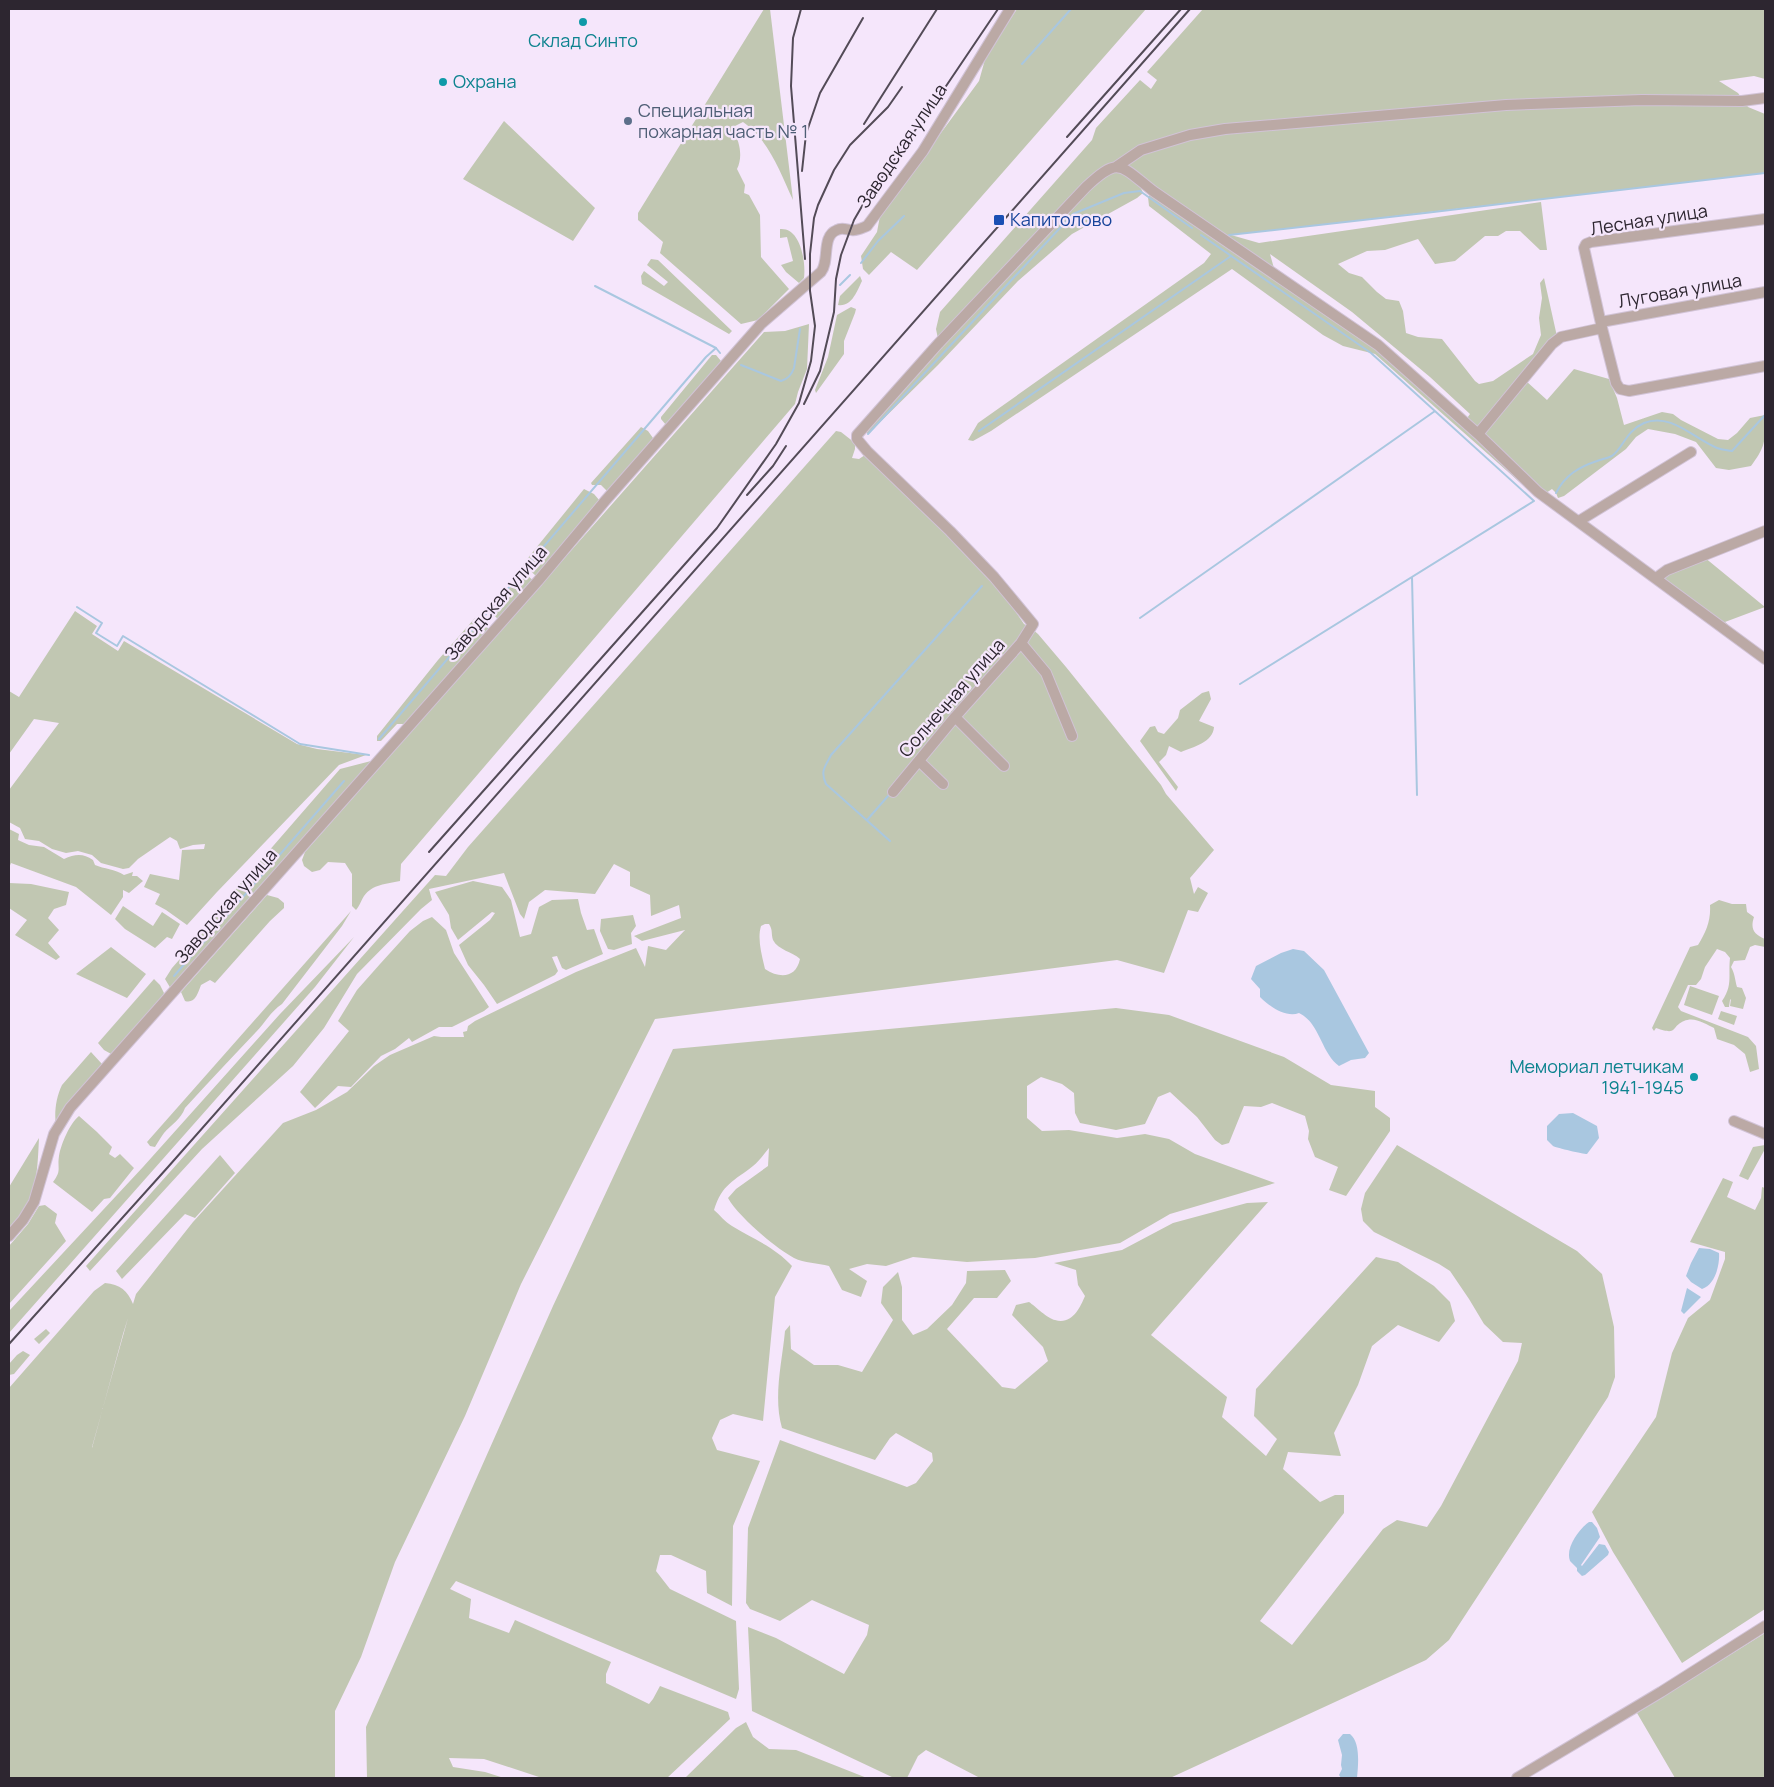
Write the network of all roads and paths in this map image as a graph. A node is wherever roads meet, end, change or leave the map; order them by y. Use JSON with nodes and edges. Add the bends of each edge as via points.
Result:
{"nodes":[{"id":1,"x":1010,"y":9,"type":"edge"},
{"id":2,"x":1765,"y":98,"type":"edge"},
{"id":3,"x":1116,"y":167,"type":"junction"},
{"id":4,"x":1765,"y":218,"type":"edge"},
{"id":5,"x":1765,"y":292,"type":"edge"},
{"id":6,"x":1601,"y":325,"type":"junction"},
{"id":7,"x":1765,"y":366,"type":"edge"},
{"id":8,"x":1478,"y":434,"type":"junction"},
{"id":9,"x":1692,"y":452,"type":"dead end"},
{"id":10,"x":1579,"y":521,"type":"junction"},
{"id":11,"x":1765,"y":531,"type":"edge"},
{"id":12,"x":1656,"y":578,"type":"junction"},
{"id":13,"x":1021,"y":643,"type":"junction"},
{"id":14,"x":1765,"y":659,"type":"edge"},
{"id":15,"x":955,"y":717,"type":"junction"},
{"id":16,"x":1072,"y":736,"type":"dead end"},
{"id":17,"x":919,"y":761,"type":"junction"},
{"id":18,"x":1004,"y":766,"type":"dead end"},
{"id":19,"x":943,"y":784,"type":"dead end"},
{"id":20,"x":893,"y":792,"type":"dead end"},
{"id":21,"x":1734,"y":1121,"type":"dead end"},
{"id":22,"x":1765,"y":1134,"type":"edge"},
{"id":23,"x":9,"y":1236,"type":"edge"},
{"id":24,"x":1765,"y":1626,"type":"edge"},
{"id":25,"x":1517,"y":1778,"type":"edge"}],
"edges":[{"from":1,"to":23,"type":"street","name":"Заводская улица","via":[[923,151],[867,226],[856,230],[844,228],[831,234],[821,272],[761,324],[538,581],[70,1108],[54,1134],[34,1202]]},
{"from":2,"to":3,"type":"street","via":[[1506,105],[1225,129],[1190,135],[1141,150]]},
{"from":3,"to":8,"type":"street","via":[[1128,171],[1378,345]]},
{"from":3,"to":13,"type":"street","name":"Солнечная улица","via":[[1105,170],[1086,187],[856,436],[867,452],[994,577],[1033,624]]},
{"from":4,"to":6,"type":"street","name":"Лесная улица","via":[[1588,243],[1584,248]]},
{"from":5,"to":6,"type":"street","name":"Луговая улица"},
{"from":6,"to":7,"type":"street","via":[[1616,383],[1624,391]]},
{"from":6,"to":8,"type":"street","name":"Луговая улица","via":[[1561,337],[1552,344]]},
{"from":8,"to":10,"type":"street","via":[[1538,492]]},
{"from":9,"to":10,"type":"street"},
{"from":10,"to":12,"type":"street"},
{"from":11,"to":12,"type":"street","via":[[1667,570]]},
{"from":12,"to":14,"type":"street"},
{"from":13,"to":15,"type":"street","name":"Солнечная улица"},
{"from":13,"to":16,"type":"street","via":[[1046,673]]},
{"from":15,"to":17,"type":"street","name":"Солнечная улица"},
{"from":15,"to":18,"type":"street"},
{"from":17,"to":19,"type":"street"},
{"from":17,"to":20,"type":"street","name":"Солнечная улица"},
{"from":21,"to":22,"type":"street"},
{"from":24,"to":25,"type":"street"}]}
